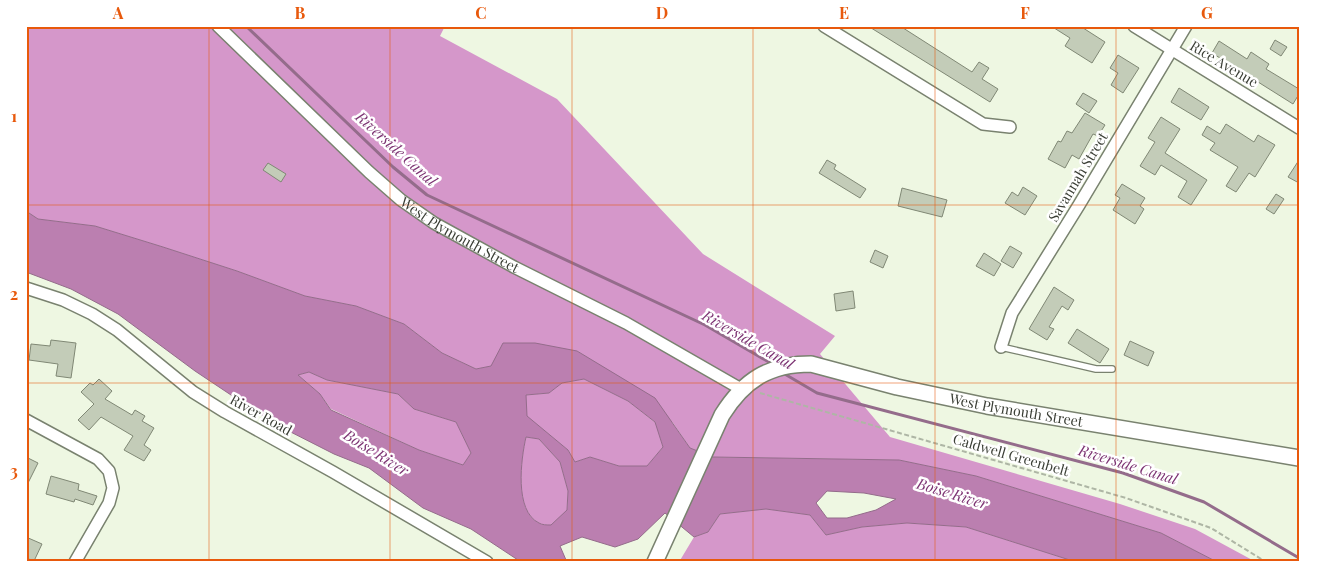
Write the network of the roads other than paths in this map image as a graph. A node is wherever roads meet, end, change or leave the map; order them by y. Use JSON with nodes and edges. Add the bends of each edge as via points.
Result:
{"nodes":[{"id":1,"x":218,"y":26,"type":"edge"},
{"id":2,"x":824,"y":26,"type":"edge"},
{"id":3,"x":1134,"y":26,"type":"edge"},
{"id":4,"x":1186,"y":26,"type":"edge"},
{"id":5,"x":1172,"y":49,"type":"junction"},
{"id":6,"x":1010,"y":127,"type":"dead end"},
{"id":7,"x":1299,"y":128,"type":"edge"},
{"id":8,"x":26,"y":288,"type":"edge"},
{"id":9,"x":1001,"y":346,"type":"joint"},
{"id":10,"x":1112,"y":369,"type":"dead end"},
{"id":11,"x":741,"y":389,"type":"junction"},
{"id":12,"x":26,"y":420,"type":"edge"},
{"id":13,"x":1299,"y":458,"type":"edge"},
{"id":14,"x":75,"y":562,"type":"edge"},
{"id":15,"x":487,"y":562,"type":"edge"},
{"id":16,"x":655,"y":562,"type":"edge"}],
"edges":[{"from":1,"to":11,"type":"street","name":"West Plymouth Street","via":[[369,172],[434,223],[626,323]]},
{"from":2,"to":6,"type":"street","via":[[983,124]]},
{"from":3,"to":5,"type":"street","name":"Rice Avenue"},
{"from":4,"to":5,"type":"street","name":"Savannah Street"},
{"from":5,"to":7,"type":"street","name":"Rice Avenue"},
{"from":5,"to":9,"type":"street","name":"Savannah Street","via":[[1012,313]]},
{"from":8,"to":15,"type":"street","name":"River Road","via":[[92,314],[117,330],[201,398]]},
{"from":9,"to":10,"type":"lane"},
{"from":11,"to":13,"type":"street","name":"West Plymouth Street","via":[[772,370],[811,364],[897,388],[987,406]]},
{"from":11,"to":16,"type":"street","name":"West Plymouth Street","via":[[722,415]]},
{"from":12,"to":14,"type":"street","via":[[98,459],[109,471],[113,488],[109,503]]}]}
